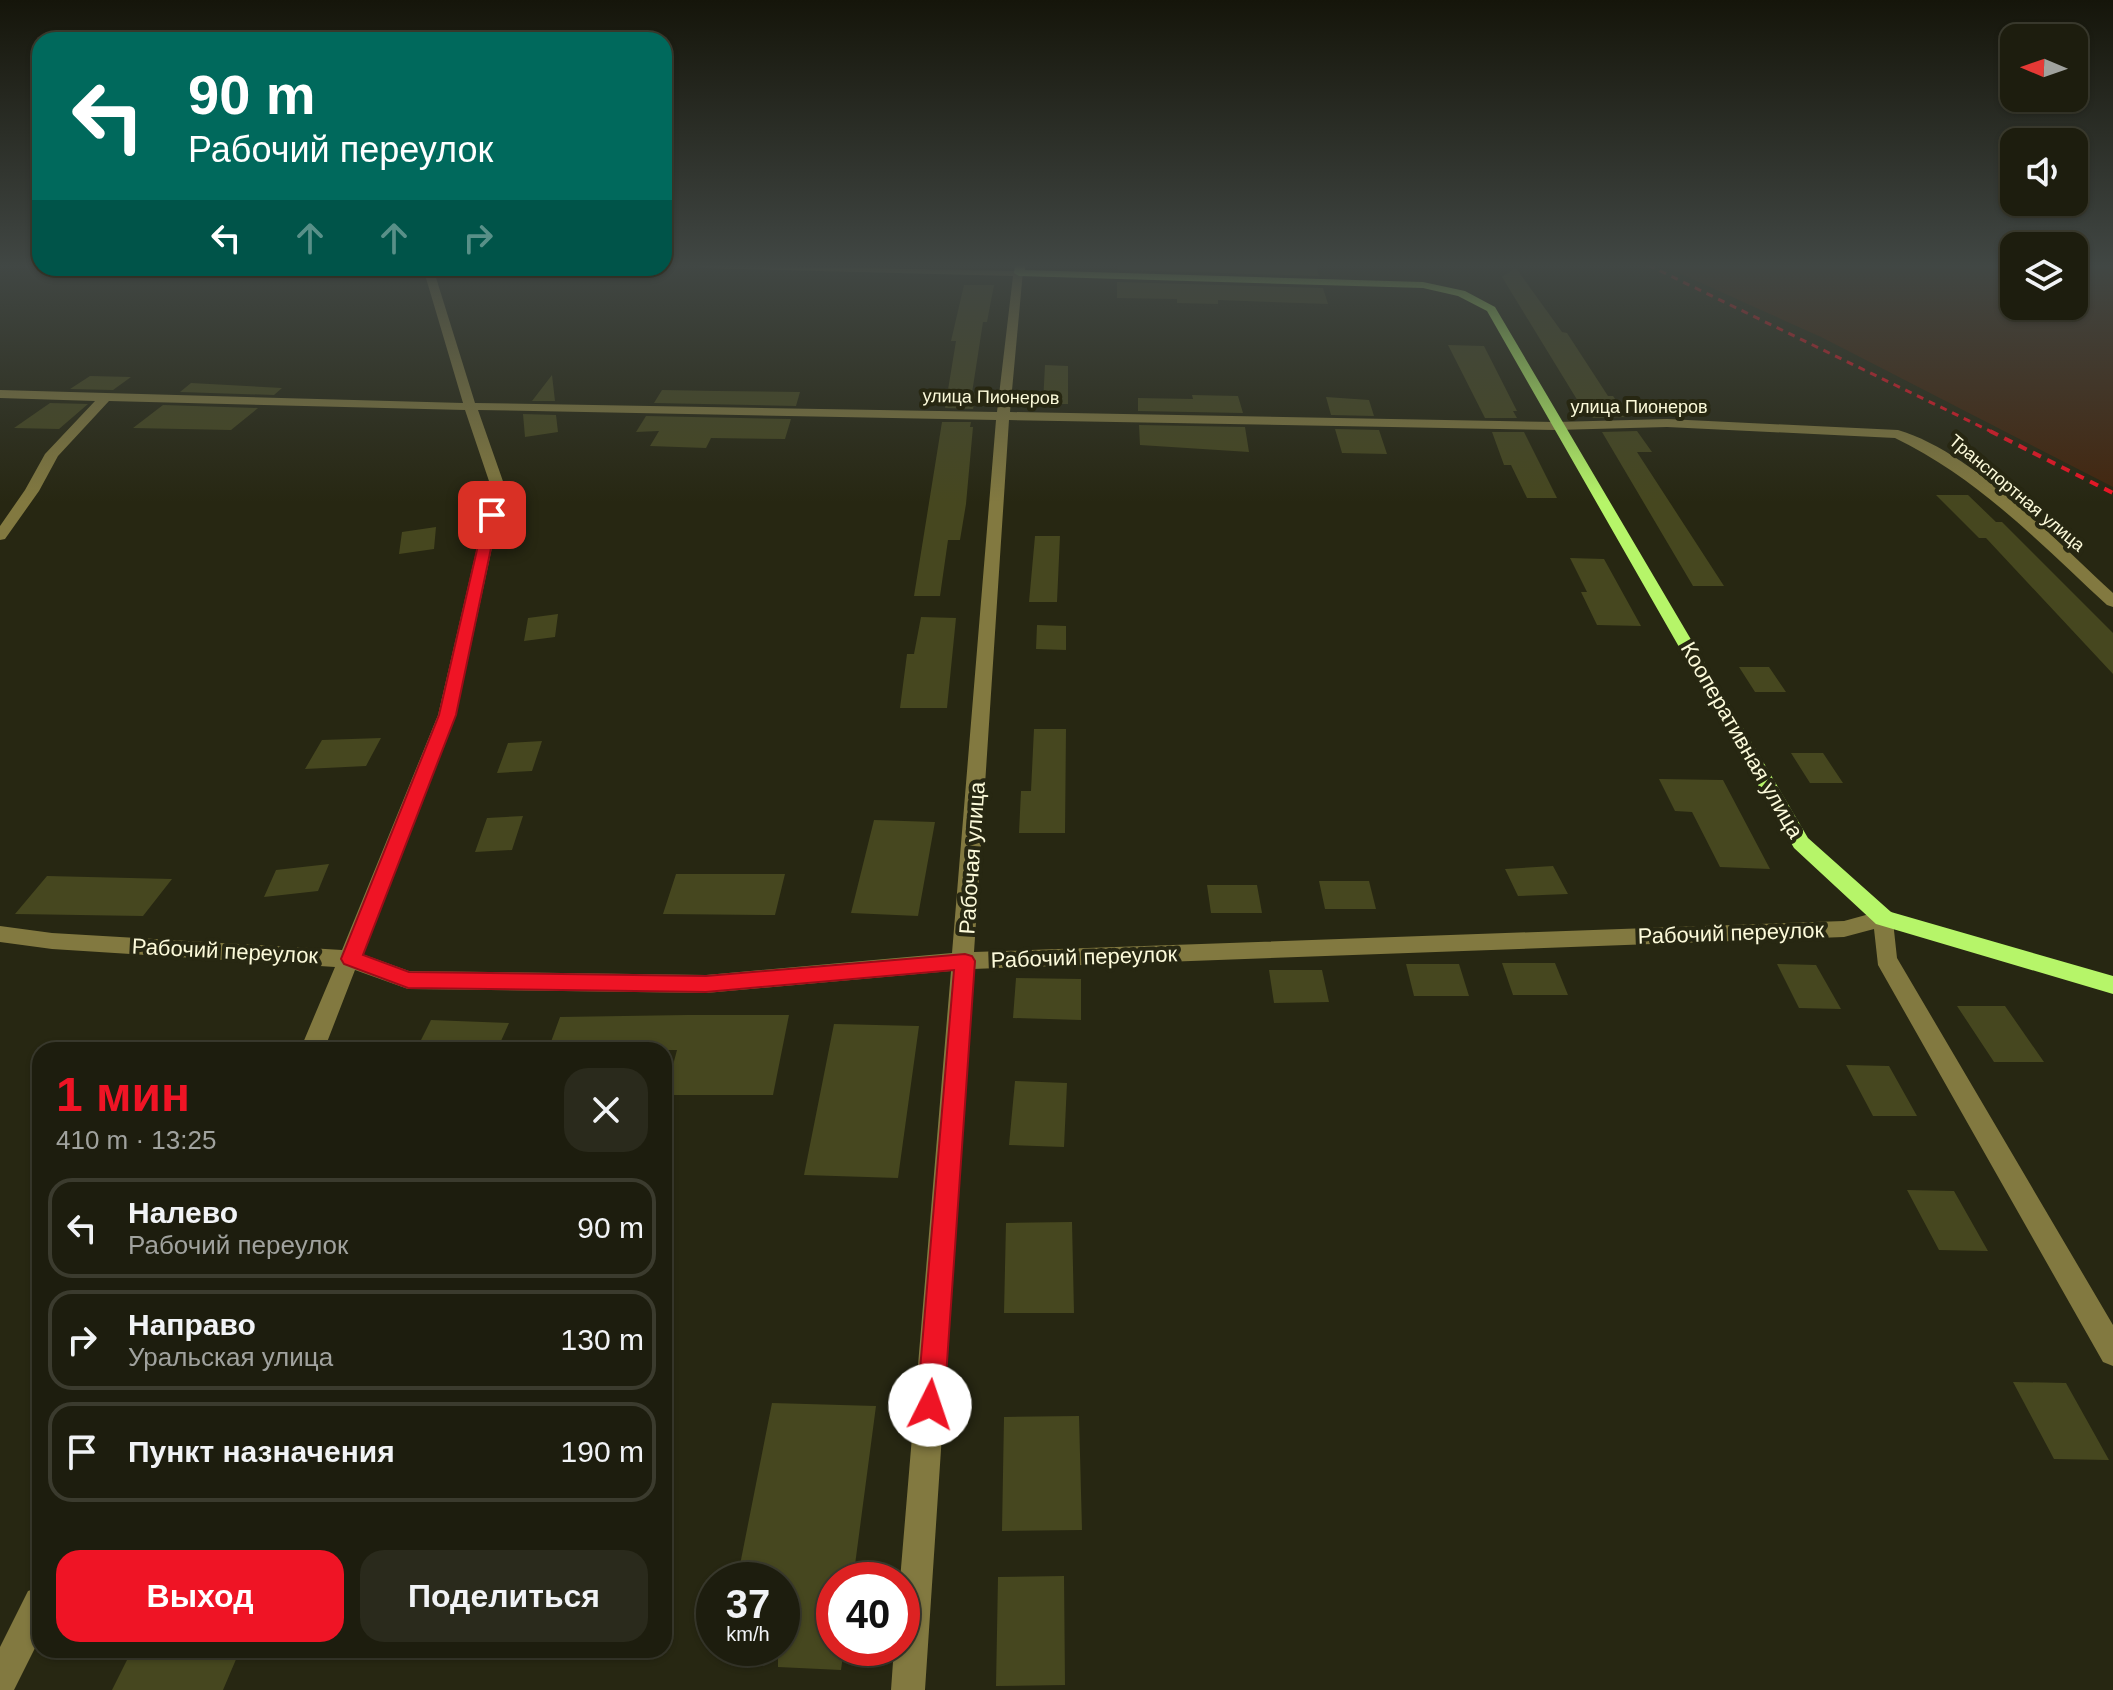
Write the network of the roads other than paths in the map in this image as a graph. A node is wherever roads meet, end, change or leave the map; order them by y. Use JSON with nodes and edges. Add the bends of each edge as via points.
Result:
{"nodes":[{"id":1,"x":451,"y":344,"type":"edge"},
{"id":2,"x":1011,"y":344,"type":"edge"},
{"id":3,"x":1510,"y":344,"type":"edge"},
{"id":4,"x":0,"y":394,"type":"edge"},
{"id":5,"x":105,"y":398,"type":"junction"},
{"id":6,"x":469,"y":404,"type":"junction"},
{"id":7,"x":1003,"y":415,"type":"junction"},
{"id":8,"x":1556,"y":426,"type":"junction"},
{"id":9,"x":1931,"y":448,"type":"joint"},
{"id":10,"x":0,"y":536,"type":"edge"},
{"id":11,"x":2113,"y":602,"type":"edge"},
{"id":12,"x":1884,"y":918,"type":"junction"},
{"id":13,"x":0,"y":934,"type":"edge"},
{"id":14,"x":351,"y":959,"type":"junction"},
{"id":15,"x":965,"y":961,"type":"junction"},
{"id":16,"x":2113,"y":985,"type":"edge"},
{"id":17,"x":315,"y":1042,"type":"edge"},
{"id":18,"x":2113,"y":1352,"type":"edge"},
{"id":19,"x":32,"y":1619,"type":"edge"},
{"id":20,"x":0,"y":1682,"type":"edge"},
{"id":21,"x":908,"y":1690,"type":"edge"}],
"edges":[{"from":1,"to":6,"type":"street"},
{"from":2,"to":7,"type":"street","name":"Рабочая улица"},
{"from":3,"to":8,"type":"main road","name":"Кооперативная улица"},
{"from":4,"to":5,"type":"street","name":"улица Пионеров"},
{"from":5,"to":6,"type":"street","name":"улица Пионеров"},
{"from":5,"to":10,"type":"street","via":[[52,454]]},
{"from":6,"to":7,"type":"street","name":"улица Пионеров"},
{"from":6,"to":14,"type":"street","via":[[498,487],[447,715]]},
{"from":7,"to":8,"type":"street","name":"улица Пионеров"},
{"from":7,"to":15,"type":"street","name":"Рабочая улица"},
{"from":8,"to":9,"type":"street","name":"улица Пионеров","via":[[1806,428],[1898,434]]},
{"from":8,"to":12,"type":"main road","name":"Кооперативная улица","via":[[1801,843]]},
{"from":9,"to":11,"type":"street","name":"Транспортная улица"},
{"from":12,"to":15,"type":"street","name":"Рабочий переулок","via":[[1844,929]]},
{"from":12,"to":16,"type":"main road"},
{"from":12,"to":18,"type":"street","via":[[1886,959]]},
{"from":13,"to":14,"type":"street","name":"Рабочий переулок"},
{"from":14,"to":15,"type":"street","name":"Рабочий переулок","via":[[408,980],[706,984]]},
{"from":14,"to":17,"type":"street"},
{"from":15,"to":21,"type":"street","name":"Рабочая улица"},
{"from":19,"to":20,"type":"street"}]}
